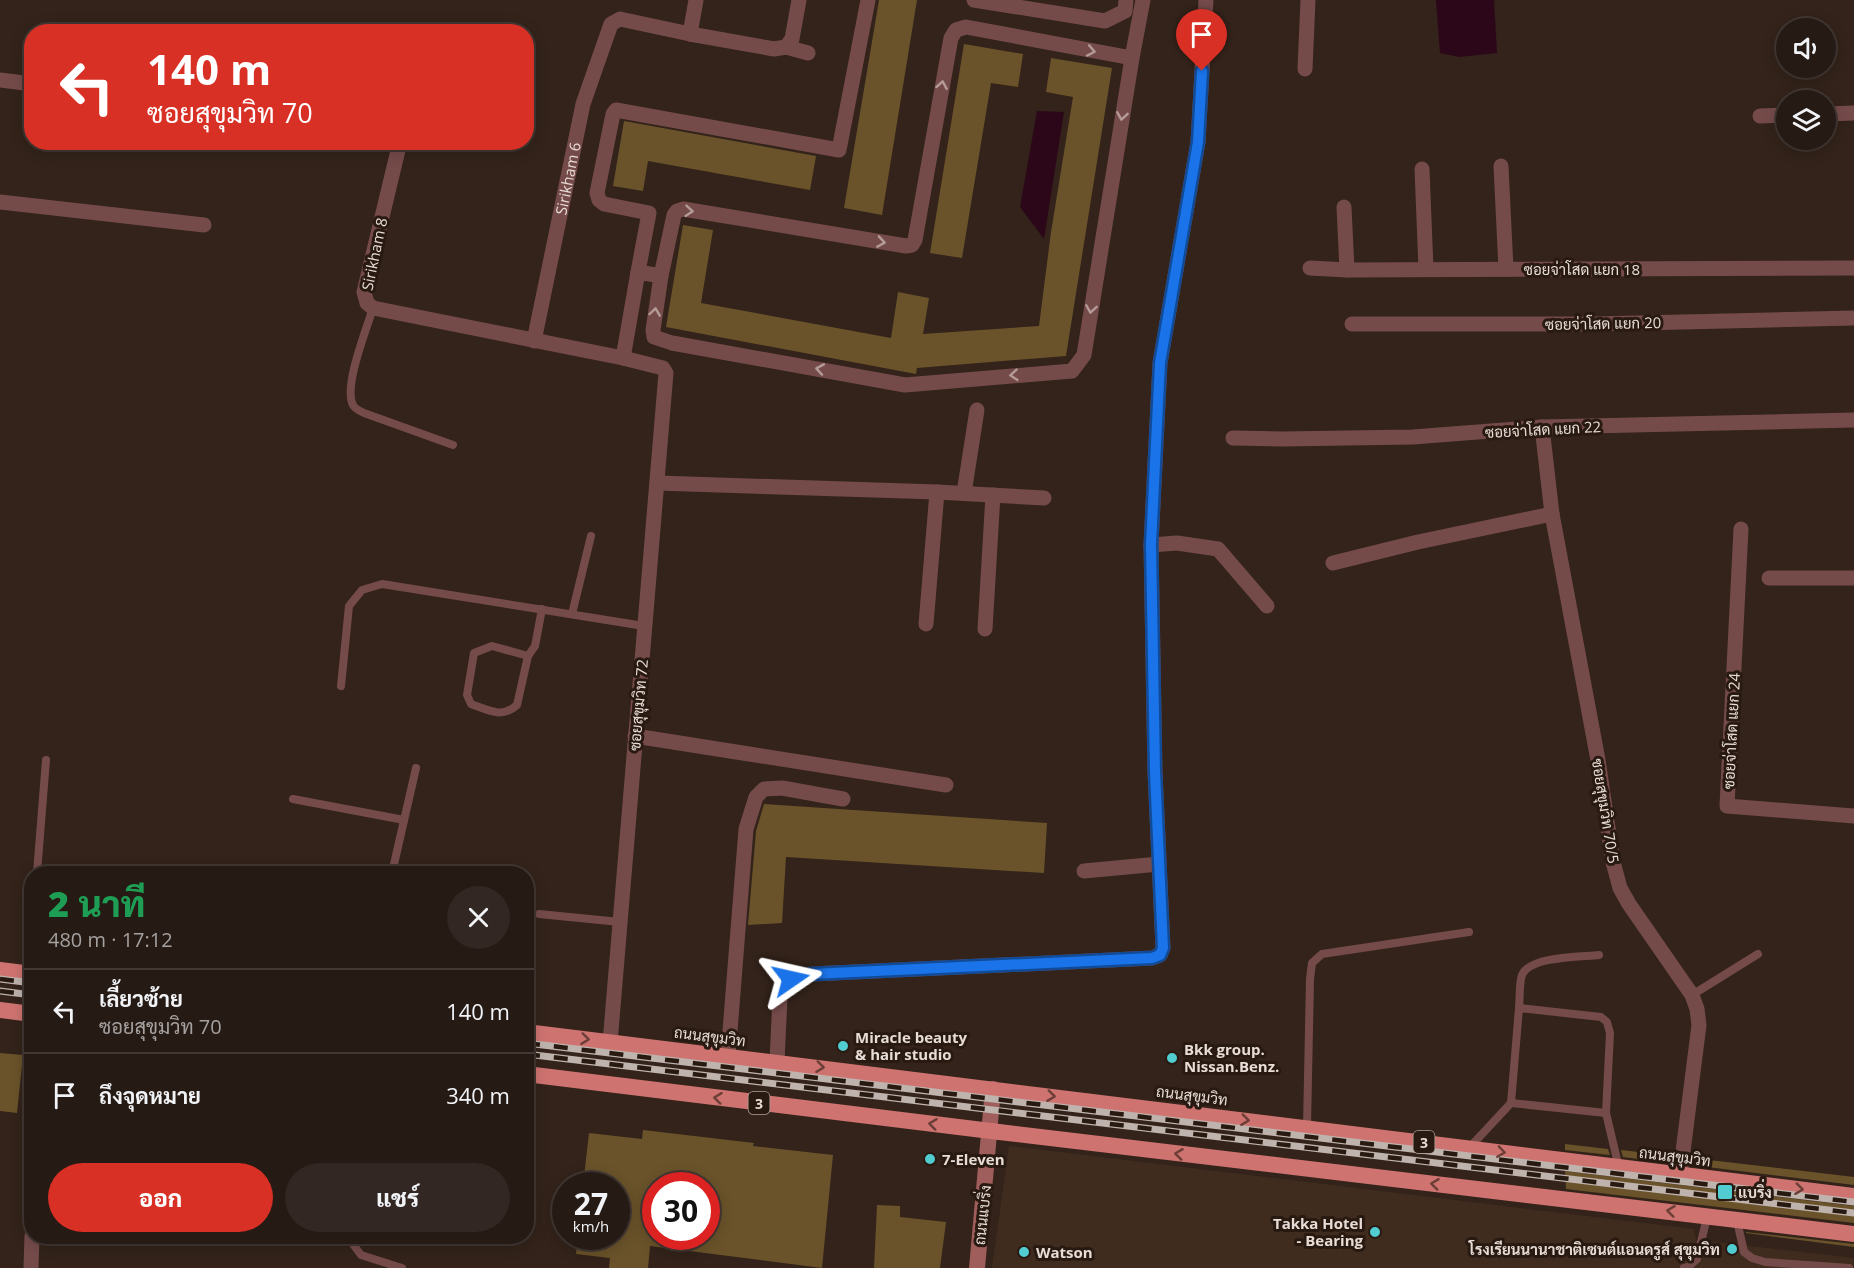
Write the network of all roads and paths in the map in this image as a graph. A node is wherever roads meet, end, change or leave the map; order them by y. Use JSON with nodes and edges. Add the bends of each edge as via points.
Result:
{"nodes":[{"id":1,"x":696,"y":0,"type":"edge"},
{"id":2,"x":799,"y":0,"type":"edge"},
{"id":3,"x":868,"y":0,"type":"edge"},
{"id":4,"x":974,"y":0,"type":"edge"},
{"id":5,"x":1126,"y":0,"type":"edge"},
{"id":6,"x":1143,"y":0,"type":"edge"},
{"id":7,"x":1206,"y":0,"type":"edge"},
{"id":8,"x":1308,"y":0,"type":"edge"},
{"id":9,"x":690,"y":34,"type":"junction"},
{"id":10,"x":786,"y":47,"type":"junction"},
{"id":11,"x":808,"y":53,"type":"dead end"},
{"id":12,"x":1132,"y":58,"type":"junction"},
{"id":13,"x":1305,"y":69,"type":"dead end"},
{"id":14,"x":0,"y":80,"type":"edge"},
{"id":15,"x":24,"y":83,"type":"edge"},
{"id":16,"x":1854,"y":113,"type":"edge"},
{"id":17,"x":1836,"y":114,"type":"edge"},
{"id":18,"x":1776,"y":115,"type":"edge"},
{"id":19,"x":1760,"y":116,"type":"dead end"},
{"id":20,"x":398,"y":150,"type":"edge"},
{"id":21,"x":1501,"y":166,"type":"dead end"},
{"id":22,"x":1422,"y":169,"type":"dead end"},
{"id":23,"x":0,"y":202,"type":"edge"},
{"id":24,"x":1344,"y":207,"type":"dead end"},
{"id":25,"x":204,"y":225,"type":"dead end"},
{"id":26,"x":1310,"y":268,"type":"dead end"},
{"id":27,"x":1854,"y":268,"type":"edge"},
{"id":28,"x":1426,"y":269,"type":"junction"},
{"id":29,"x":1506,"y":269,"type":"junction"},
{"id":30,"x":1347,"y":270,"type":"junction"},
{"id":31,"x":638,"y":272,"type":"junction"},
{"id":32,"x":661,"y":276,"type":"junction"},
{"id":33,"x":373,"y":308,"type":"junction"},
{"id":34,"x":1854,"y":318,"type":"edge"},
{"id":35,"x":1352,"y":324,"type":"dead end"},
{"id":36,"x":534,"y":341,"type":"junction"},
{"id":37,"x":623,"y":358,"type":"junction"},
{"id":38,"x":663,"y":368,"type":"joint"},
{"id":39,"x":977,"y":410,"type":"dead end"},
{"id":40,"x":1854,"y":420,"type":"edge"},
{"id":41,"x":1542,"y":427,"type":"junction"},
{"id":42,"x":1233,"y":438,"type":"dead end"},
{"id":43,"x":453,"y":445,"type":"dead end"},
{"id":44,"x":657,"y":483,"type":"junction"},
{"id":45,"x":937,"y":492,"type":"junction"},
{"id":46,"x":964,"y":493,"type":"junction"},
{"id":47,"x":993,"y":495,"type":"junction"},
{"id":48,"x":1044,"y":498,"type":"dead end"},
{"id":49,"x":1552,"y":514,"type":"junction"},
{"id":50,"x":1741,"y":529,"type":"dead end"},
{"id":51,"x":591,"y":536,"type":"dead end"},
{"id":52,"x":1151,"y":544,"type":"junction"},
{"id":53,"x":1333,"y":562,"type":"dead end"},
{"id":54,"x":1769,"y":578,"type":"dead end"},
{"id":55,"x":1854,"y":578,"type":"edge"},
{"id":56,"x":1267,"y":606,"type":"dead end"},
{"id":57,"x":542,"y":609,"type":"junction"},
{"id":58,"x":572,"y":614,"type":"junction"},
{"id":59,"x":926,"y":624,"type":"dead end"},
{"id":60,"x":644,"y":626,"type":"junction"},
{"id":61,"x":985,"y":629,"type":"dead end"},
{"id":62,"x":528,"y":656,"type":"junction"},
{"id":63,"x":341,"y":686,"type":"dead end"},
{"id":64,"x":635,"y":736,"type":"junction"},
{"id":65,"x":45,"y":760,"type":"dead end"},
{"id":66,"x":416,"y":768,"type":"dead end"},
{"id":67,"x":946,"y":785,"type":"dead end"},
{"id":68,"x":293,"y":799,"type":"dead end"},
{"id":69,"x":843,"y":799,"type":"dead end"},
{"id":70,"x":1854,"y":816,"type":"edge"},
{"id":71,"x":404,"y":819,"type":"junction"},
{"id":72,"x":1159,"y":864,"type":"junction"},
{"id":73,"x":37,"y":866,"type":"edge"},
{"id":74,"x":394,"y":866,"type":"edge"},
{"id":75,"x":1084,"y":871,"type":"dead end"},
{"id":76,"x":539,"y":914,"type":"dead end"},
{"id":77,"x":620,"y":922,"type":"junction"},
{"id":78,"x":1469,"y":932,"type":"dead end"},
{"id":79,"x":1758,"y":954,"type":"dead end"},
{"id":80,"x":1599,"y":955,"type":"dead end"},
{"id":81,"x":0,"y":970,"type":"edge"},
{"id":82,"x":24,"y":973,"type":"edge"},
{"id":83,"x":1692,"y":995,"type":"junction"},
{"id":84,"x":1519,"y":1008,"type":"junction"},
{"id":85,"x":0,"y":1010,"type":"edge"},
{"id":86,"x":24,"y":1013,"type":"edge"},
{"id":87,"x":534,"y":1033,"type":"edge"},
{"id":88,"x":610,"y":1043,"type":"junction"},
{"id":89,"x":729,"y":1056,"type":"junction"},
{"id":90,"x":777,"y":1062,"type":"junction"},
{"id":91,"x":534,"y":1075,"type":"edge"},
{"id":92,"x":993,"y":1089,"type":"junction"},
{"id":93,"x":1511,"y":1103,"type":"junction"},
{"id":94,"x":1606,"y":1113,"type":"junction"},
{"id":95,"x":1307,"y":1127,"type":"junction"},
{"id":96,"x":991,"y":1131,"type":"junction"},
{"id":97,"x":1469,"y":1148,"type":"junction"},
{"id":98,"x":1619,"y":1168,"type":"junction"},
{"id":99,"x":1680,"y":1175,"type":"junction"},
{"id":100,"x":1854,"y":1196,"type":"edge"},
{"id":101,"x":1707,"y":1215,"type":"junction"},
{"id":102,"x":1736,"y":1219,"type":"junction"},
{"id":103,"x":1854,"y":1234,"type":"edge"},
{"id":104,"x":32,"y":1244,"type":"edge"},
{"id":105,"x":353,"y":1244,"type":"edge"},
{"id":106,"x":31,"y":1268,"type":"edge"},
{"id":107,"x":402,"y":1268,"type":"edge"},
{"id":108,"x":977,"y":1268,"type":"edge"},
{"id":109,"x":1684,"y":1268,"type":"edge"},
{"id":110,"x":1849,"y":1268,"type":"edge"}],
"edges":[{"from":1,"to":9,"type":"street"},
{"from":2,"to":10,"type":"street","via":[[792,39]]},
{"from":3,"to":31,"type":"street","via":[[839,150],[616,110],[597,193],[604,204],[649,213]]},
{"from":4,"to":5,"type":"street","via":[[1105,21],[1125,11]]},
{"from":6,"to":12,"type":"street"},
{"from":7,"to":52,"type":"street","via":[[1198,142],[1160,363]]},
{"from":8,"to":13,"type":"street"},
{"from":9,"to":10,"type":"street","via":[[774,49]]},
{"from":9,"to":36,"type":"street","name":"Sirikham 6","via":[[621,19],[611,24],[583,104]]},
{"from":10,"to":11,"type":"street"},
{"from":32,"to":12,"type":"street","one_way":true,"via":[[674,215],[683,209],[912,245],[951,38],[956,30],[966,27]]},
{"from":12,"to":32,"type":"street","one_way":true,"via":[[1084,355],[1072,370],[905,385],[660,340],[654,337],[653,330]]},
{"from":14,"to":15,"type":"street"},
{"from":16,"to":17,"type":"street"},
{"from":18,"to":19,"type":"street"},
{"from":20,"to":33,"type":"street","name":"Sirikham 8","via":[[364,292]]},
{"from":21,"to":29,"type":"street"},
{"from":22,"to":28,"type":"street"},
{"from":23,"to":25,"type":"street"},
{"from":24,"to":30,"type":"street"},
{"from":26,"to":30,"type":"street","name":"ซอยจ่าโสด แยก 18"},
{"from":27,"to":29,"type":"street","name":"ซอยจ่าโสด แยก 18"},
{"from":28,"to":29,"type":"street","name":"ซอยจ่าโสด แยก 18"},
{"from":28,"to":30,"type":"street","name":"ซอยจ่าโสด แยก 18"},
{"from":31,"to":32,"type":"street"},
{"from":31,"to":37,"type":"street"},
{"from":33,"to":36,"type":"street","name":"Sirikham 8"},
{"from":33,"to":43,"type":"lane","via":[[350,381],[353,407]]},
{"from":34,"to":35,"type":"street","name":"ซอยจ่าโสด แยก 20"},
{"from":36,"to":37,"type":"street","name":"Sirikham 8"},
{"from":37,"to":38,"type":"street","name":"Sirikham 8"},
{"from":38,"to":44,"type":"street","name":"ซอยสุขุมวิท 72","via":[[666,378]]},
{"from":39,"to":46,"type":"street"},
{"from":40,"to":41,"type":"street","name":"ซอยจ่าโสด แยก 22"},
{"from":41,"to":42,"type":"street","name":"ซอยจ่าโสด แยก 22","via":[[1413,437]]},
{"from":41,"to":49,"type":"street","name":"ซอยสุขุมวิท 70/5"},
{"from":44,"to":45,"type":"street"},
{"from":44,"to":60,"type":"street","name":"ซอยสุขุมวิท 72"},
{"from":45,"to":46,"type":"street"},
{"from":45,"to":59,"type":"street"},
{"from":46,"to":47,"type":"street"},
{"from":47,"to":48,"type":"street"},
{"from":47,"to":61,"type":"street"},
{"from":49,"to":53,"type":"street"},
{"from":49,"to":83,"type":"street","name":"ซอยสุขุมวิท 70/5","via":[[1620,888]]},
{"from":50,"to":70,"type":"street","name":"ซอยจ่าโสด แยก 24","via":[[1727,806]]},
{"from":51,"to":58,"type":"lane"},
{"from":52,"to":56,"type":"street","via":[[1218,549]]},
{"from":52,"to":72,"type":"street"},
{"from":54,"to":55,"type":"street"},
{"from":57,"to":58,"type":"lane"},
{"from":57,"to":62,"type":"lane","via":[[535,646]]},
{"from":57,"to":63,"type":"lane","via":[[382,585],[362,590],[349,606]]},
{"from":58,"to":60,"type":"lane"},
{"from":60,"to":64,"type":"street","name":"ซอยสุขุมวิท 72"},
{"from":62,"to":62,"type":"lane","via":[[517,705],[512,710],[500,713],[471,704],[467,695],[474,653],[492,646]]},
{"from":64,"to":67,"type":"street"},
{"from":64,"to":77,"type":"street","name":"ซอยสุขุมวิท 72"},
{"from":65,"to":73,"type":"lane"},
{"from":66,"to":71,"type":"lane"},
{"from":68,"to":71,"type":"lane"},
{"from":69,"to":89,"type":"street","via":[[782,788],[764,789],[756,796],[747,829]]},
{"from":71,"to":74,"type":"lane"},
{"from":72,"to":75,"type":"street"},
{"from":72,"to":90,"type":"street","via":[[1163,948],[1160,955],[812,974],[791,979],[780,997]]},
{"from":76,"to":77,"type":"lane"},
{"from":77,"to":88,"type":"street","name":"ซอยสุขุมวิท 72"},
{"from":78,"to":95,"type":"lane","via":[[1322,954],[1312,963]]},
{"from":79,"to":83,"type":"lane"},
{"from":80,"to":84,"type":"lane","via":[[1533,964],[1521,976]]},
{"from":81,"to":82,"type":"highway"},
{"from":83,"to":99,"type":"street","name":"ซอยสุขุมวิท 70/5","via":[[1699,1025]]},
{"from":84,"to":93,"type":"lane"},
{"from":84,"to":94,"type":"lane","via":[[1601,1017],[1607,1022],[1610,1033]]},
{"from":85,"to":86,"type":"highway"},
{"from":87,"to":88,"type":"highway","name":"ถนนสุขุมวิท","number":"3","one_way":true},
{"from":88,"to":89,"type":"highway","name":"ถนนสุขุมวิท","number":"3"},
{"from":89,"to":90,"type":"highway","name":"ถนนสุขุมวิท","number":"3"},
{"from":90,"to":92,"type":"highway","name":"ถนนสุขุมวิท","number":"3","one_way":true},
{"from":96,"to":91,"type":"highway","number":"3","one_way":true},
{"from":92,"to":95,"type":"highway","name":"ถนนสุขุมวิท","number":"3","one_way":true},
{"from":92,"to":96,"type":"main road","name":"ถนนแบริ่ง"},
{"from":93,"to":94,"type":"lane"},
{"from":93,"to":97,"type":"lane"},
{"from":94,"to":98,"type":"lane"},
{"from":95,"to":97,"type":"highway","name":"ถนนสุขุมวิท","number":"3"},
{"from":101,"to":96,"type":"highway","number":"3","one_way":true},
{"from":96,"to":108,"type":"main road","name":"ถนนแบริ่ง"},
{"from":97,"to":98,"type":"highway","name":"ถนนสุขุมวิท","number":"3","one_way":true},
{"from":98,"to":99,"type":"highway","name":"ถนนสุขุมวิท","number":"3"},
{"from":99,"to":100,"type":"highway","name":"ถนนสุขุมวิท","number":"3","one_way":true},
{"from":101,"to":102,"type":"highway","number":"3"},
{"from":101,"to":109,"type":"lane","via":[[1697,1259]]},
{"from":102,"to":103,"type":"highway","number":"3"},
{"from":102,"to":110,"type":"lane","via":[[1744,1252],[1752,1258]]},
{"from":104,"to":106,"type":"street"},
{"from":105,"to":107,"type":"lane","via":[[361,1255]]}]}
